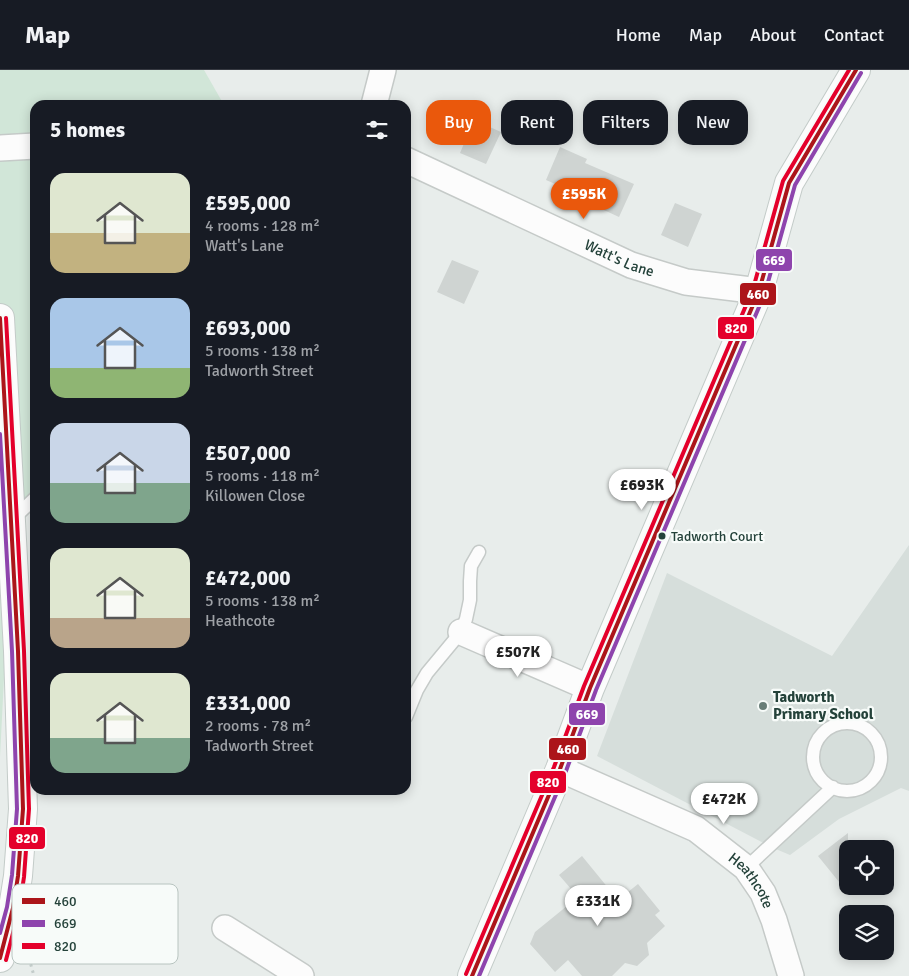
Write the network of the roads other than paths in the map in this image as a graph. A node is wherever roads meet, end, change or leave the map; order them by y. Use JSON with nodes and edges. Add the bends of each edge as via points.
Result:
{"nodes":[{"id":1,"x":383,"y":70,"type":"edge"},
{"id":2,"x":856,"y":70,"type":"edge"},
{"id":3,"x":375,"y":100,"type":"edge"},
{"id":4,"x":30,"y":146,"type":"edge"},
{"id":5,"x":0,"y":148,"type":"edge"},
{"id":6,"x":411,"y":162,"type":"edge"},
{"id":7,"x":759,"y":291,"type":"junction"},
{"id":8,"x":0,"y":318,"type":"edge"},
{"id":9,"x":30,"y":503,"type":"edge"},
{"id":10,"x":12,"y":520,"type":"junction"},
{"id":11,"x":479,"y":552,"type":"dead end"},
{"id":12,"x":461,"y":632,"type":"junction"},
{"id":13,"x":590,"y":688,"type":"junction"},
{"id":14,"x":27,"y":692,"type":"edge"},
{"id":15,"x":411,"y":704,"type":"edge"},
{"id":16,"x":560,"y":769,"type":"junction"},
{"id":17,"x":833,"y":787,"type":"junction"},
{"id":18,"x":746,"y":868,"type":"junction"},
{"id":19,"x":17,"y":884,"type":"edge"},
{"id":20,"x":12,"y":912,"type":"edge"},
{"id":21,"x":225,"y":928,"type":"dead end"},
{"id":22,"x":1,"y":951,"type":"edge"},
{"id":23,"x":300,"y":976,"type":"edge"},
{"id":24,"x":472,"y":976,"type":"edge"},
{"id":25,"x":791,"y":976,"type":"edge"}],
"edges":[{"from":1,"to":3,"type":"street"},
{"from":2,"to":7,"type":"main road","via":[[789,183]]},
{"from":4,"to":5,"type":"street"},
{"from":6,"to":7,"type":"street","name":"Watt's Lane","via":[[631,265],[686,282]]},
{"from":7,"to":13,"type":"main road"},
{"from":8,"to":10,"type":"main road"},
{"from":9,"to":10,"type":"lane"},
{"from":10,"to":14,"type":"main road"},
{"from":11,"to":12,"type":"lane","via":[[472,566],[470,600]]},
{"from":12,"to":13,"type":"street"},
{"from":12,"to":15,"type":"lane","via":[[427,673]]},
{"from":13,"to":16,"type":"main road"},
{"from":14,"to":19,"type":"main road"},
{"from":16,"to":18,"type":"street","name":"Heathcote","via":[[696,829]]},
{"from":16,"to":24,"type":"main road"},
{"from":17,"to":17,"type":"lane","via":[[824,781],[814,762],[817,742],[823,733],[842,723],[863,726],[878,742],[881,752],[878,771],[859,788],[842,790]]},
{"from":17,"to":18,"type":"lane"},
{"from":18,"to":25,"type":"street","name":"Heathcote","via":[[767,902]]},
{"from":20,"to":22,"type":"main road"},
{"from":21,"to":23,"type":"street"}]}
